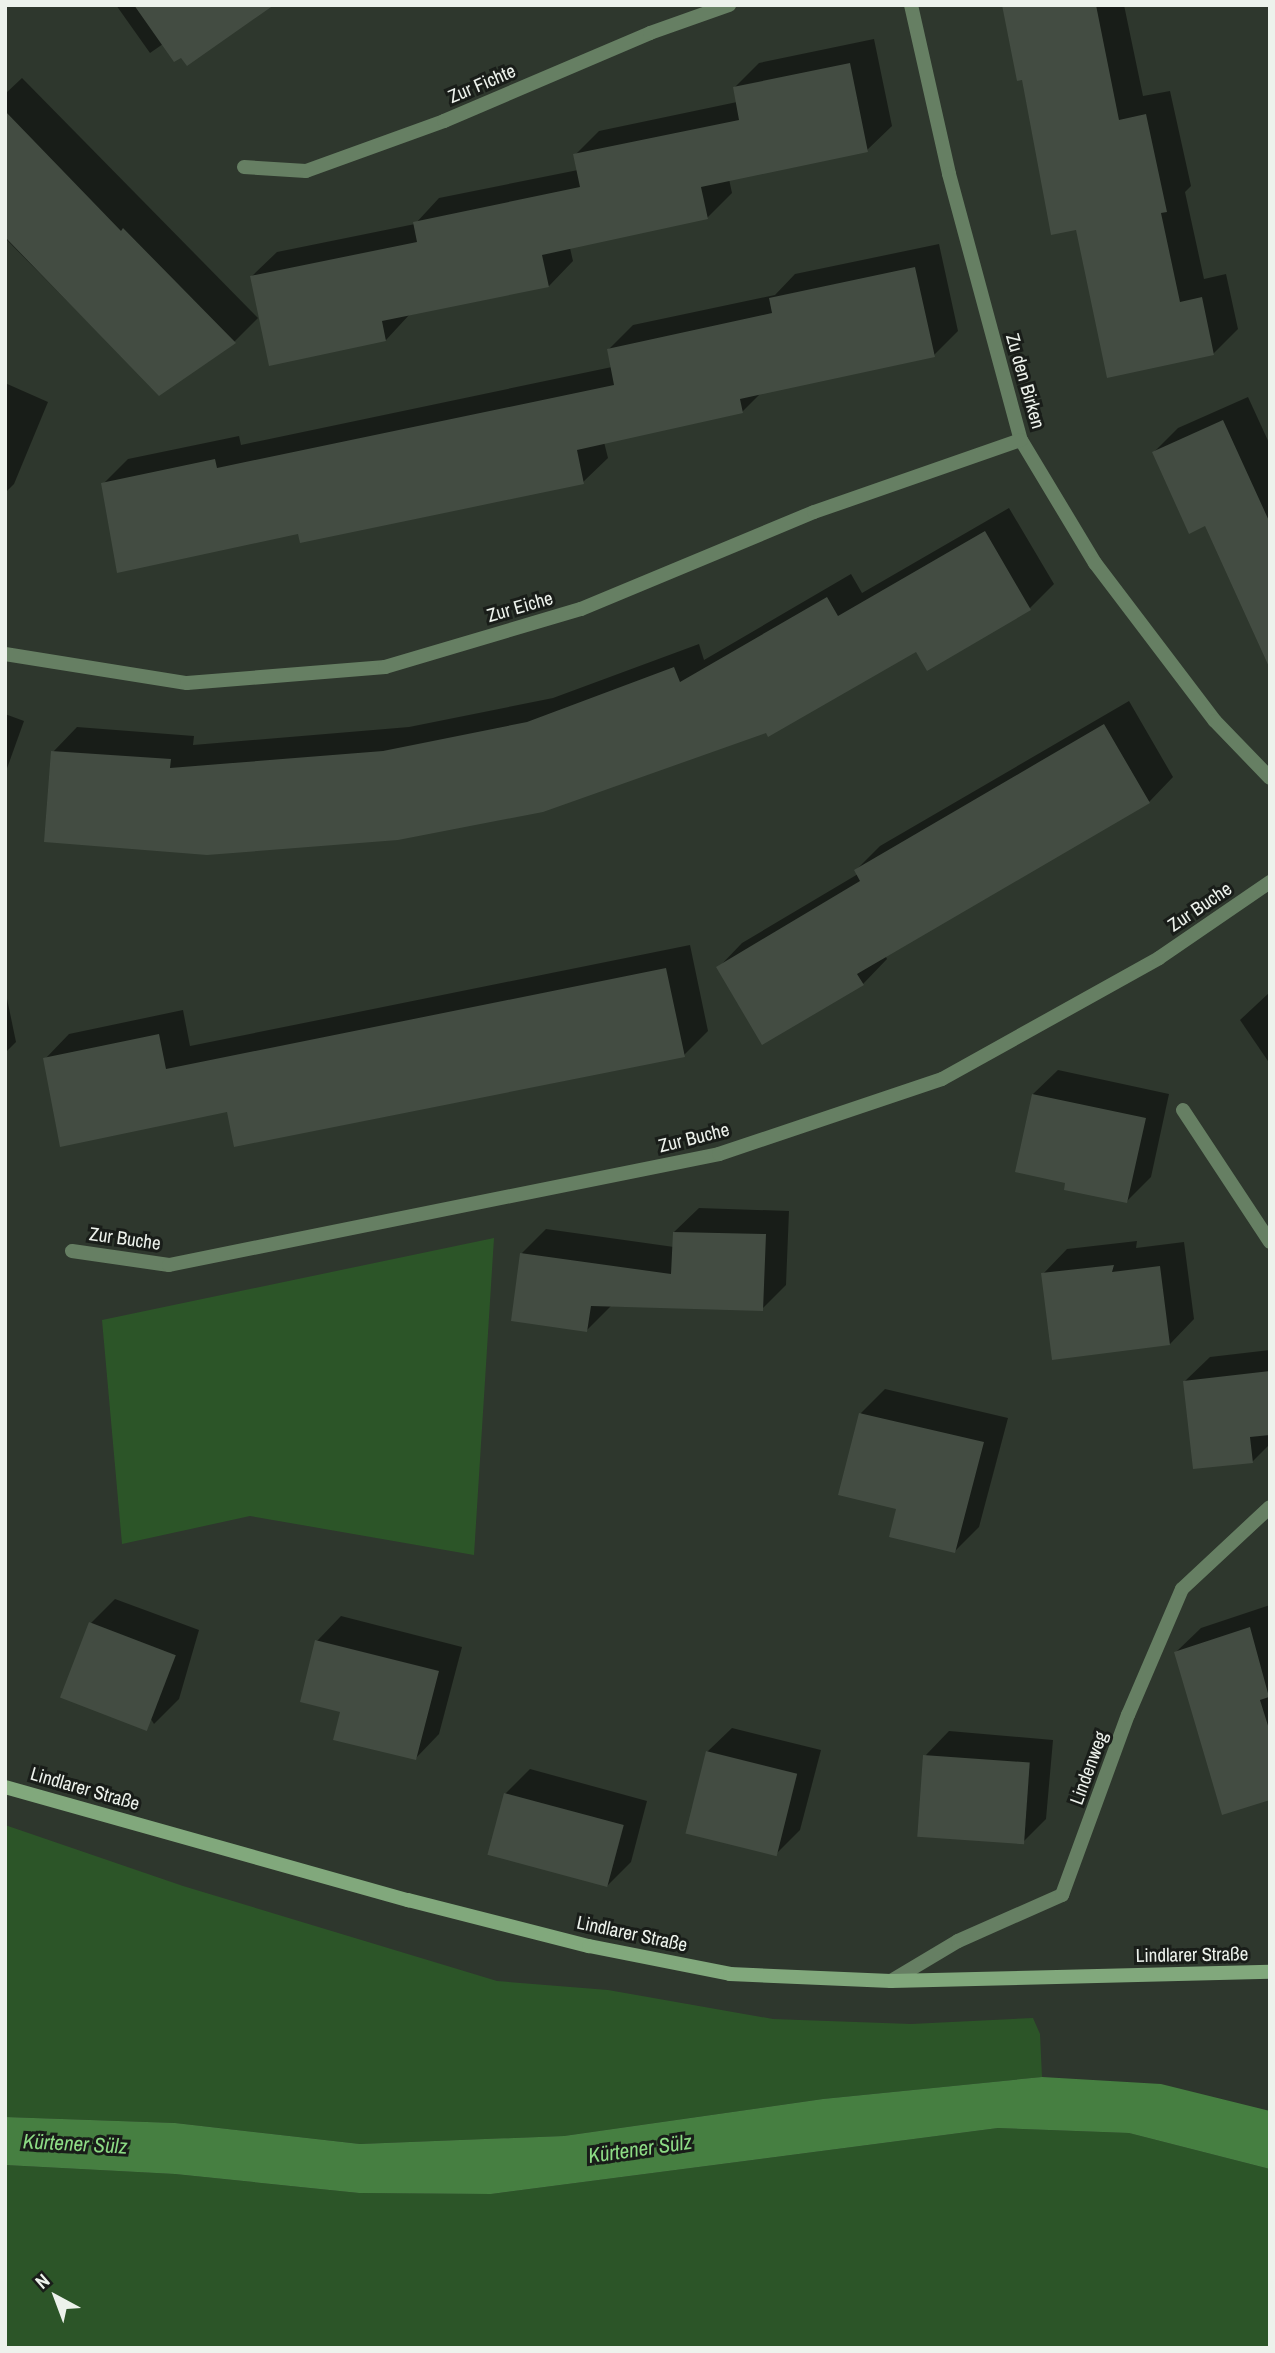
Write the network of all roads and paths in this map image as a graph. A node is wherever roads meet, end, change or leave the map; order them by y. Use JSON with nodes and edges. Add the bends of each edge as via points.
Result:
{"nodes":[{"id":1,"x":729,"y":5,"type":"edge"},
{"id":2,"x":911,"y":5,"type":"edge"},
{"id":3,"x":244,"y":167,"type":"dead end"},
{"id":4,"x":1021,"y":440,"type":"junction"},
{"id":5,"x":5,"y":654,"type":"edge"},
{"id":6,"x":1270,"y":778,"type":"edge"},
{"id":7,"x":1270,"y":883,"type":"edge"},
{"id":8,"x":1182,"y":1110,"type":"dead end"},
{"id":9,"x":1270,"y":1242,"type":"edge"},
{"id":10,"x":72,"y":1251,"type":"dead end"},
{"id":11,"x":1270,"y":1507,"type":"edge"},
{"id":12,"x":5,"y":1787,"type":"edge"},
{"id":13,"x":1270,"y":1972,"type":"edge"},
{"id":14,"x":891,"y":1980,"type":"junction"}],
"edges":[{"from":1,"to":3,"type":"street","name":"Zur Fichte","via":[[650,33],[444,121],[306,171]]},
{"from":2,"to":4,"type":"street","name":"Zu den Birken","via":[[948,174]]},
{"from":4,"to":5,"type":"street","name":"Zur Eiche","via":[[814,512],[581,609],[385,667],[187,683]]},
{"from":4,"to":6,"type":"street","name":"Zu den Birken","via":[[1095,563],[1215,721]]},
{"from":7,"to":10,"type":"street","name":"Zur Buche","via":[[1159,958],[942,1079],[719,1154],[169,1265]]},
{"from":8,"to":9,"type":"street"},
{"from":11,"to":14,"type":"street","name":"Lindenweg","via":[[1182,1590],[1128,1715],[1062,1895],[958,1941]]},
{"from":12,"to":14,"type":"main road","name":"Lindlarer Straße","via":[[589,1946],[730,1974]]},
{"from":13,"to":14,"type":"main road","name":"Lindlarer Straße"}]}
